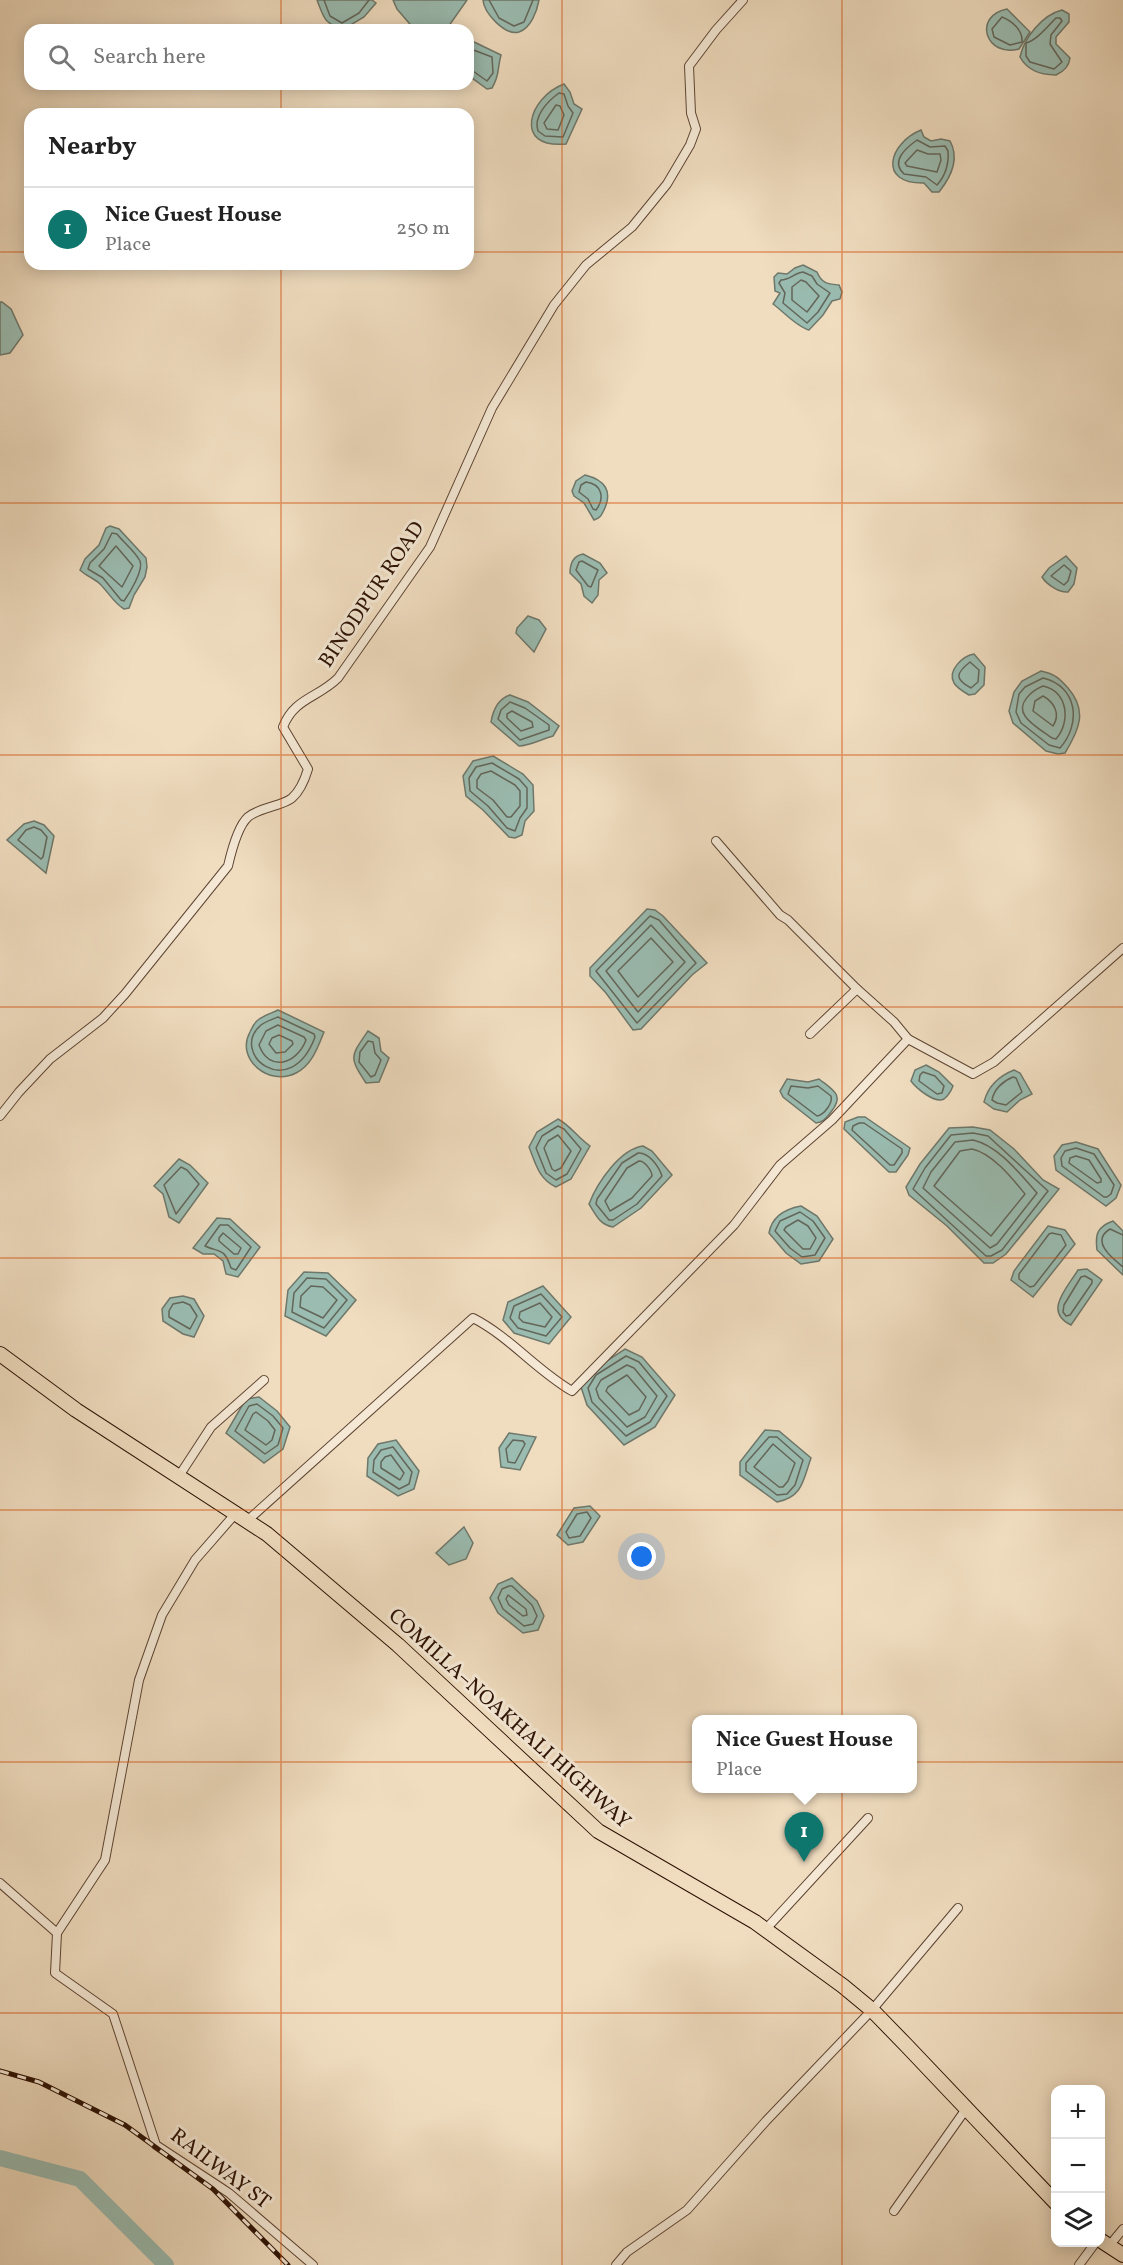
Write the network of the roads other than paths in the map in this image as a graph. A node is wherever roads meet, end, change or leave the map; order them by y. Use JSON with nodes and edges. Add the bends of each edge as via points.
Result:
{"nodes":[{"id":1,"x":743,"y":0,"type":"edge"},
{"id":2,"x":716,"y":841,"type":"dead end"},
{"id":3,"x":1123,"y":948,"type":"edge"},
{"id":4,"x":857,"y":989,"type":"junction"},
{"id":5,"x":810,"y":1034,"type":"dead end"},
{"id":6,"x":908,"y":1039,"type":"junction"},
{"id":7,"x":0,"y":1116,"type":"edge"},
{"id":8,"x":0,"y":1354,"type":"edge"},
{"id":9,"x":264,"y":1380,"type":"dead end"},
{"id":10,"x":179,"y":1476,"type":"junction"},
{"id":11,"x":241,"y":1517,"type":"junction"},
{"id":12,"x":868,"y":1818,"type":"dead end"},
{"id":13,"x":0,"y":1883,"type":"edge"},
{"id":14,"x":958,"y":1908,"type":"dead end"},
{"id":15,"x":765,"y":1930,"type":"junction"},
{"id":16,"x":57,"y":1933,"type":"junction"},
{"id":17,"x":872,"y":2010,"type":"junction"},
{"id":18,"x":966,"y":2109,"type":"junction"},
{"id":19,"x":1051,"y":2198,"type":"edge"},
{"id":20,"x":894,"y":2211,"type":"dead end"},
{"id":21,"x":1123,"y":2229,"type":"edge"},
{"id":22,"x":1105,"y":2241,"type":"edge"},
{"id":23,"x":1105,"y":2245,"type":"edge"},
{"id":24,"x":1098,"y":2247,"type":"edge"},
{"id":25,"x":1123,"y":2254,"type":"edge"},
{"id":26,"x":313,"y":2265,"type":"edge"},
{"id":27,"x":616,"y":2265,"type":"edge"},
{"id":28,"x":1079,"y":2265,"type":"edge"}],
"edges":[{"from":1,"to":7,"type":"street","name":"BINODPUR ROAD","via":[[689,66],[691,113],[696,129],[667,184],[632,227],[586,266],[554,305],[492,408],[430,547],[338,678],[296,705],[287,718],[284,727],[308,769],[303,783],[291,799],[247,818],[231,850],[228,866],[125,994],[103,1018],[50,1059]]},
{"from":2,"to":4,"type":"street","via":[[780,915]]},
{"from":3,"to":6,"type":"street","via":[[994,1062],[973,1074]]},
{"from":4,"to":5,"type":"street"},
{"from":4,"to":6,"type":"street"},
{"from":6,"to":11,"type":"street","via":[[832,1120],[780,1166],[734,1225],[572,1391],[489,1326],[473,1318]]},
{"from":8,"to":10,"type":"highway","name":"COMILLA–NOAKHALI HIGHWAY","via":[[76,1410]]},
{"from":9,"to":10,"type":"street","via":[[211,1427]]},
{"from":10,"to":11,"type":"highway","name":"COMILLA–NOAKHALI HIGHWAY"},
{"from":11,"to":15,"type":"highway","name":"COMILLA–NOAKHALI HIGHWAY","via":[[360,1612],[598,1831]]},
{"from":11,"to":16,"type":"street","via":[[195,1560],[162,1615],[139,1680],[105,1860]]},
{"from":12,"to":15,"type":"street"},
{"from":13,"to":16,"type":"street"},
{"from":14,"to":17,"type":"street"},
{"from":15,"to":17,"type":"highway","name":"COMILLA–NOAKHALI HIGHWAY"},
{"from":16,"to":26,"type":"street","name":"RAILWAY ST","via":[[55,1972],[113,2014],[156,2145],[229,2193]]},
{"from":17,"to":18,"type":"highway","name":"COMILLA–NOAKHALI HIGHWAY"},
{"from":17,"to":27,"type":"street","via":[[687,2211],[627,2252]]},
{"from":18,"to":19,"type":"highway","name":"COMILLA–NOAKHALI HIGHWAY"},
{"from":18,"to":20,"type":"street"},
{"from":21,"to":22,"type":"street"},
{"from":23,"to":25,"type":"highway"},
{"from":24,"to":28,"type":"street"}]}
